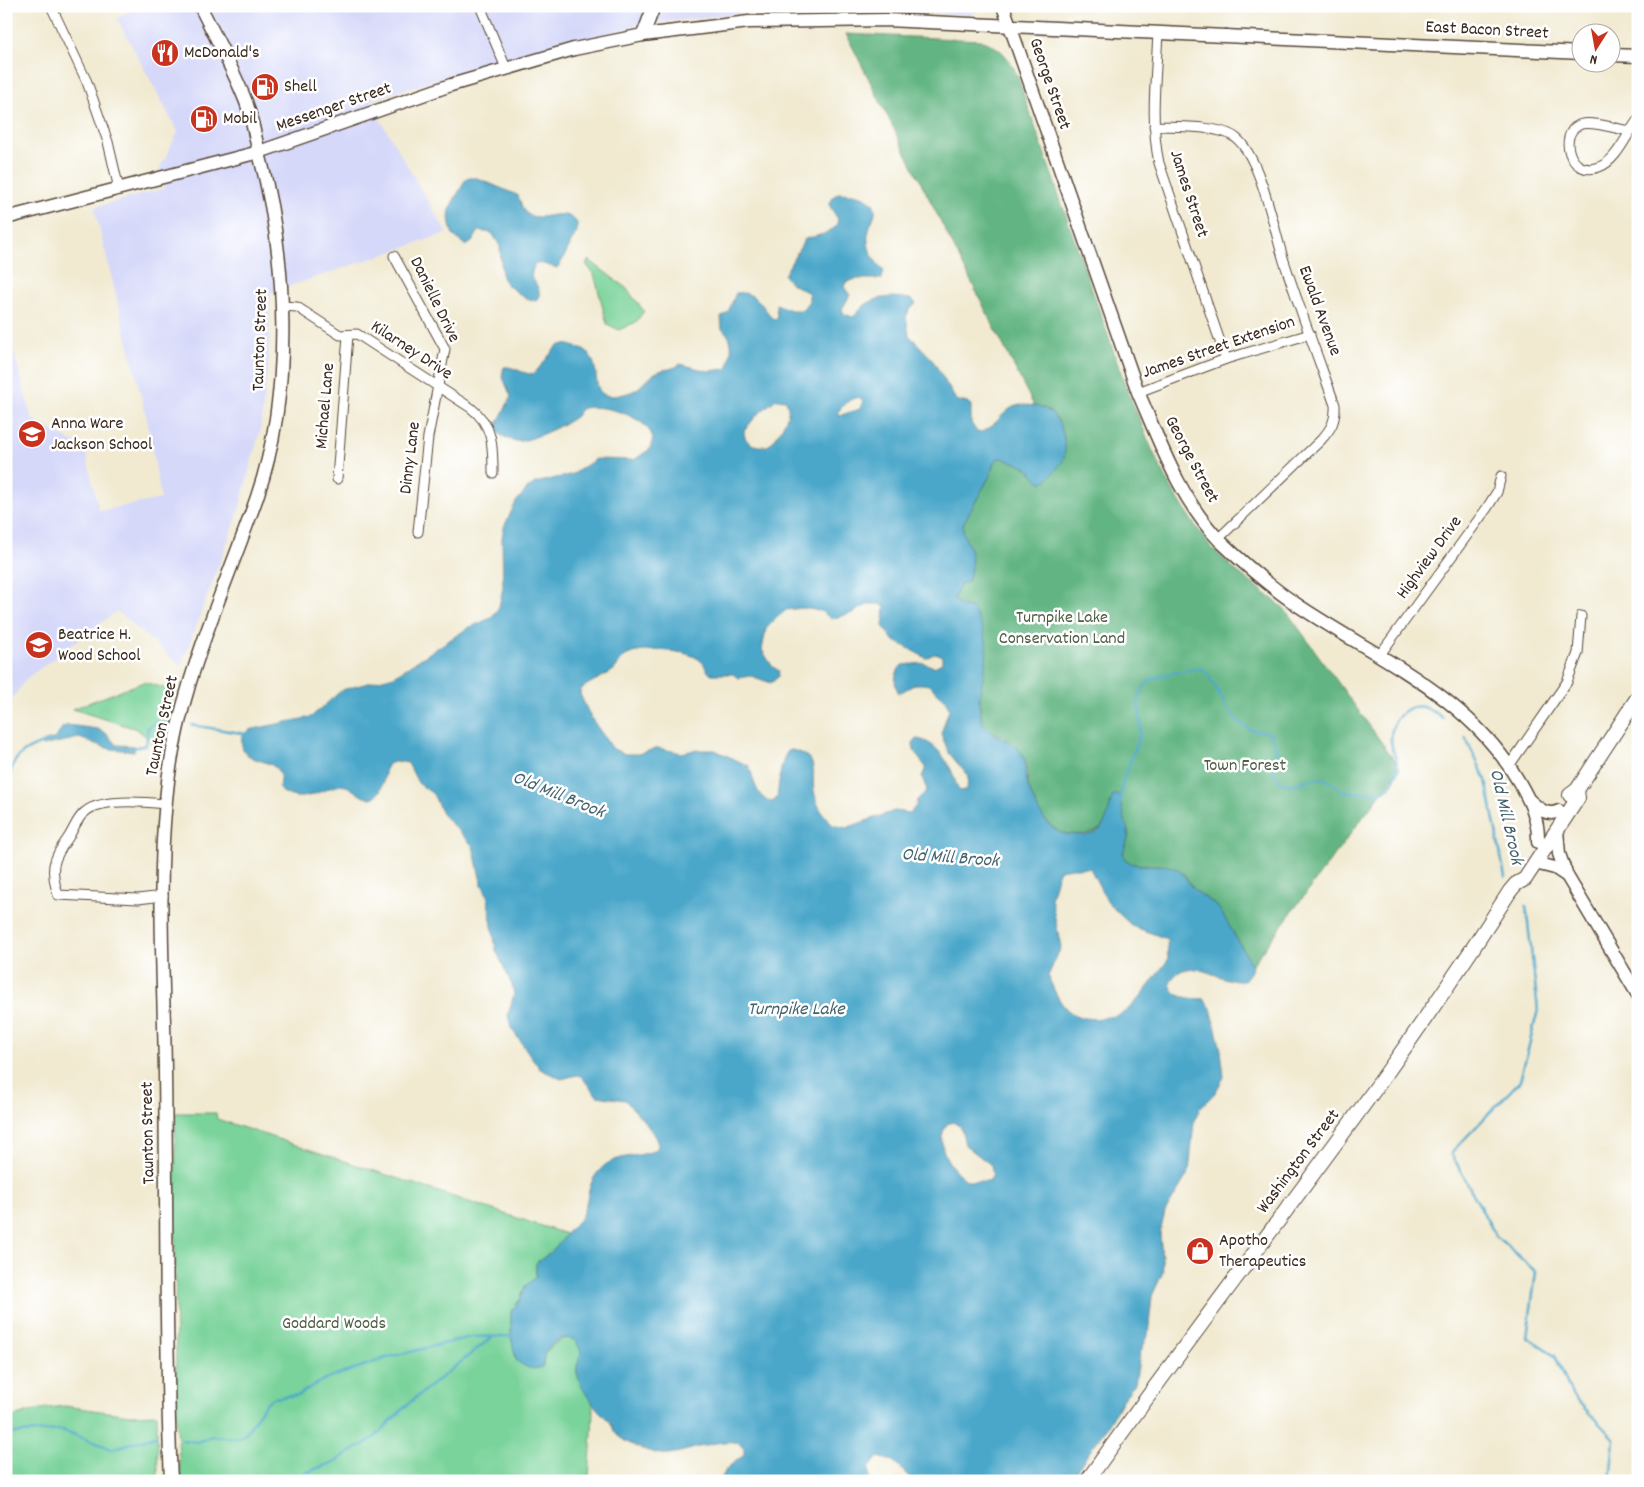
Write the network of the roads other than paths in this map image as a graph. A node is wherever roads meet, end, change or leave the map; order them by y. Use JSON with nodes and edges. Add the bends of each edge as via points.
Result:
{"nodes":[{"id":1,"x":200,"y":6,"type":"edge"},
{"id":2,"x":480,"y":6,"type":"edge"},
{"id":3,"x":654,"y":6,"type":"edge"},
{"id":4,"x":1003,"y":6,"type":"edge"},
{"id":5,"x":53,"y":7,"type":"edge"},
{"id":6,"x":1010,"y":26,"type":"junction"},
{"id":7,"x":1158,"y":33,"type":"junction"},
{"id":8,"x":643,"y":35,"type":"junction"},
{"id":9,"x":1572,"y":53,"type":"edge"},
{"id":10,"x":1622,"y":55,"type":"edge"},
{"id":11,"x":1638,"y":56,"type":"edge"},
{"id":12,"x":506,"y":68,"type":"junction"},
{"id":13,"x":1638,"y":120,"type":"edge"},
{"id":14,"x":1154,"y":126,"type":"junction"},
{"id":15,"x":1629,"y":131,"type":"junction"},
{"id":16,"x":259,"y":152,"type":"junction"},
{"id":17,"x":119,"y":189,"type":"junction"},
{"id":18,"x":6,"y":218,"type":"edge"},
{"id":19,"x":394,"y":256,"type":"dead end"},
{"id":20,"x":282,"y":306,"type":"junction"},
{"id":21,"x":1310,"y":334,"type":"junction"},
{"id":22,"x":348,"y":335,"type":"junction"},
{"id":23,"x":1226,"y":359,"type":"junction"},
{"id":24,"x":438,"y":388,"type":"junction"},
{"id":25,"x":1138,"y":392,"type":"junction"},
{"id":26,"x":493,"y":473,"type":"dead end"},
{"id":27,"x":1501,"y":476,"type":"dead end"},
{"id":28,"x":337,"y":479,"type":"dead end"},
{"id":29,"x":418,"y":532,"type":"dead end"},
{"id":30,"x":1218,"y":539,"type":"junction"},
{"id":31,"x":1581,"y":616,"type":"dead end"},
{"id":32,"x":1380,"y":656,"type":"junction"},
{"id":33,"x":1638,"y":697,"type":"edge"},
{"id":34,"x":1509,"y":766,"type":"junction"},
{"id":35,"x":1577,"y":790,"type":"junction"},
{"id":36,"x":1529,"y":800,"type":"junction"},
{"id":37,"x":165,"y":804,"type":"junction"},
{"id":38,"x":1559,"y":811,"type":"junction"},
{"id":39,"x":1557,"y":830,"type":"junction"},
{"id":40,"x":1538,"y":842,"type":"junction"},
{"id":41,"x":1535,"y":863,"type":"junction"},
{"id":42,"x":1567,"y":876,"type":"junction"},
{"id":43,"x":1516,"y":884,"type":"junction"},
{"id":44,"x":163,"y":896,"type":"junction"},
{"id":45,"x":1638,"y":995,"type":"edge"},
{"id":46,"x":171,"y":1481,"type":"edge"},
{"id":47,"x":1087,"y":1481,"type":"edge"}],
"edges":[{"from":1,"to":16,"type":"main road","name":"Taunton Street","via":[[246,103]]},
{"from":2,"to":12,"type":"street"},
{"from":3,"to":8,"type":"main road"},
{"from":4,"to":6,"type":"main road","name":"George Street"},
{"from":5,"to":17,"type":"street","via":[[87,82],[108,142]]},
{"from":6,"to":7,"type":"main road","name":"East Bacon Street"},
{"from":6,"to":8,"type":"main road","name":"East Bacon Street","via":[[886,20],[797,20],[749,22]]},
{"from":6,"to":25,"type":"main road","name":"George Street"},
{"from":7,"to":9,"type":"main road","name":"East Bacon Street"},
{"from":7,"to":14,"type":"street","name":"James Street"},
{"from":8,"to":12,"type":"main road","name":"Messenger Street"},
{"from":10,"to":11,"type":"main road"},
{"from":12,"to":16,"type":"main road","name":"Messenger Street"},
{"from":13,"to":15,"type":"street"},
{"from":14,"to":21,"type":"street","name":"Ewald Avenue","via":[[1226,133],[1236,138],[1250,156]]},
{"from":14,"to":23,"type":"street","name":"James Street","via":[[1159,163]]},
{"from":15,"to":15,"type":"street","via":[[1609,161],[1600,167],[1587,169],[1577,166],[1570,156],[1571,131],[1579,125]]},
{"from":16,"to":17,"type":"main road","name":"Messenger Street"},
{"from":16,"to":20,"type":"main road","name":"Taunton Street","via":[[276,225]]},
{"from":17,"to":18,"type":"main road","name":"Messenger Street"},
{"from":19,"to":24,"type":"street","name":"Danielle Drive","via":[[445,349]]},
{"from":20,"to":22,"type":"street","name":"Kilarney Drive","via":[[297,307],[340,335]]},
{"from":20,"to":37,"type":"main road","name":"Taunton Street","via":[[280,384],[267,459],[258,493],[187,685],[174,741]]},
{"from":21,"to":23,"type":"street","name":"James Street Extension"},
{"from":21,"to":30,"type":"street","name":"Ewald Avenue","via":[[1335,406],[1336,418],[1331,430]]},
{"from":22,"to":24,"type":"street","name":"Kilarney Drive","via":[[357,334]]},
{"from":22,"to":28,"type":"street","name":"Michael Lane"},
{"from":23,"to":25,"type":"street","name":"James Street Extension"},
{"from":24,"to":26,"type":"street","name":"Kilarney Drive","via":[[483,417],[493,451]]},
{"from":24,"to":29,"type":"street","name":"Dinny Lane","via":[[428,437]]},
{"from":25,"to":30,"type":"main road","name":"George Street","via":[[1178,480]]},
{"from":27,"to":32,"type":"street","name":"Highview Drive","via":[[1487,508]]},
{"from":30,"to":32,"type":"main road","name":"George Street","via":[[1263,580]]},
{"from":31,"to":34,"type":"street","via":[[1578,653],[1567,682]]},
{"from":32,"to":34,"type":"main road","name":"George Street","via":[[1458,708],[1480,729]]},
{"from":33,"to":35,"type":"main road","name":"Washington Street"},
{"from":34,"to":36,"type":"main road","name":"George Street"},
{"from":35,"to":38,"type":"main road","name":"Washington Street"},
{"from":35,"to":39,"type":"main road","name":"Washington Street","via":[[1578,798]]},
{"from":36,"to":38,"type":"main road","name":"George Street","via":[[1543,811],[1553,814]]},
{"from":36,"to":40,"type":"main road","name":"George Street","via":[[1537,822]]},
{"from":37,"to":44,"type":"main road","name":"Taunton Street"},
{"from":37,"to":44,"type":"street","via":[[101,804],[86,810],[52,867],[58,895],[138,899]]},
{"from":38,"to":40,"type":"main road","name":"Washington Street"},
{"from":39,"to":41,"type":"main road","name":"Washington Street"},
{"from":39,"to":42,"type":"main road","via":[[1559,854]]},
{"from":40,"to":43,"type":"main road","name":"Washington Street","via":[[1516,875]]},
{"from":41,"to":42,"type":"main road","via":[[1555,868]]},
{"from":41,"to":43,"type":"main road","name":"Washington Street","via":[[1525,879]]},
{"from":42,"to":45,"type":"main road"},
{"from":43,"to":47,"type":"main road","name":"Washington Street","via":[[1394,1066],[1210,1310]]},
{"from":44,"to":46,"type":"main road","name":"Taunton Street","via":[[167,1396]]}]}
